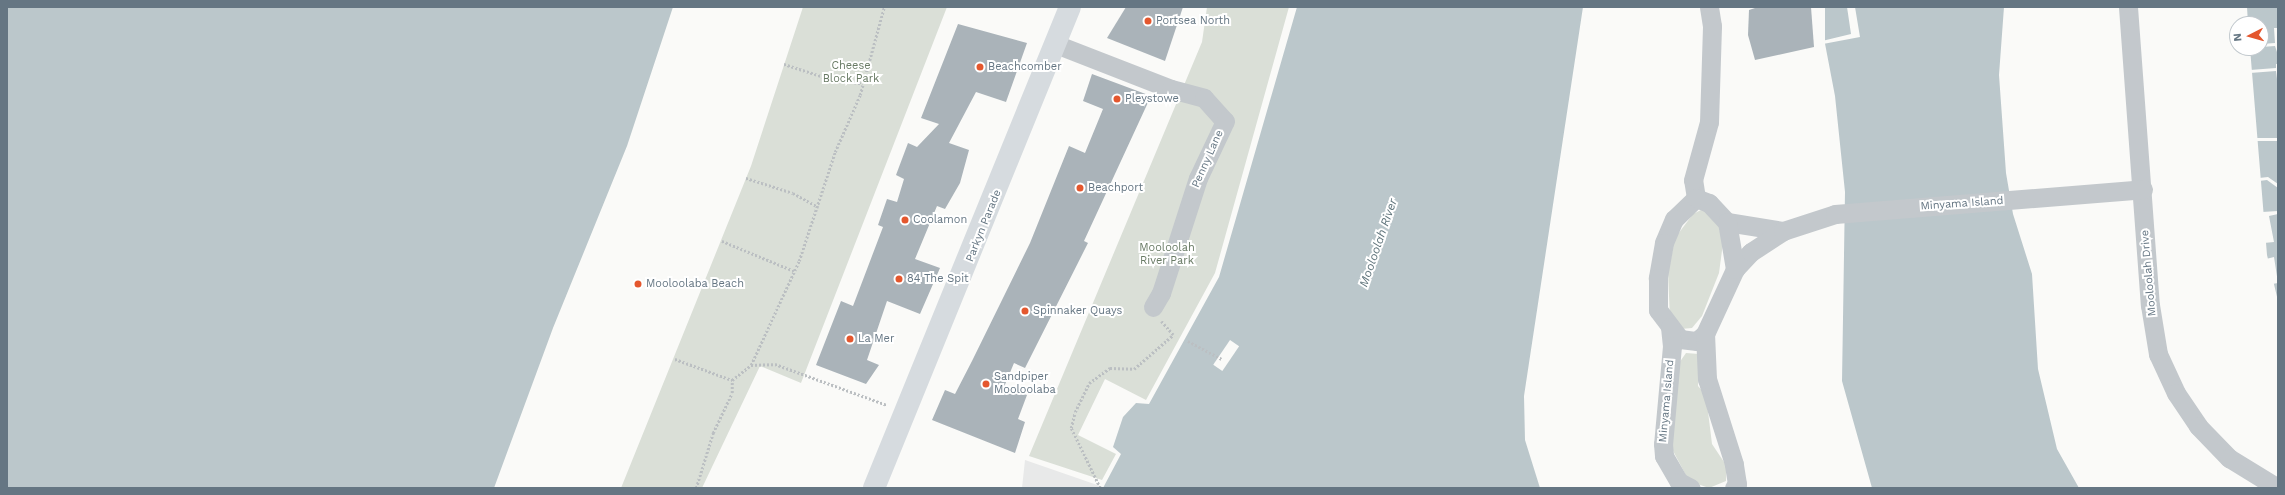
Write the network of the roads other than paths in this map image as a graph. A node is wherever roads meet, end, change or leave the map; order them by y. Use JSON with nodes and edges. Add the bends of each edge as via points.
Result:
{"nodes":[{"id":1,"x":1070,"y":7,"type":"edge"},
{"id":2,"x":1709,"y":7,"type":"edge"},
{"id":3,"x":2128,"y":7,"type":"edge"},
{"id":4,"x":1058,"y":45,"type":"junction"},
{"id":5,"x":2143,"y":189,"type":"junction"},
{"id":6,"x":1696,"y":198,"type":"junction"},
{"id":7,"x":1727,"y":222,"type":"junction"},
{"id":8,"x":1783,"y":231,"type":"junction"},
{"id":9,"x":1735,"y":268,"type":"junction"},
{"id":10,"x":1153,"y":307,"type":"road end"},
{"id":11,"x":1670,"y":328,"type":"junction"},
{"id":12,"x":1705,"y":334,"type":"junction"},
{"id":13,"x":874,"y":488,"type":"edge"},
{"id":14,"x":1691,"y":488,"type":"edge"},
{"id":15,"x":1734,"y":488,"type":"edge"},
{"id":16,"x":2278,"y":488,"type":"edge"}],
"edges":[{"from":1,"to":4,"type":"street","name":"Parkyn Parade"},
{"from":2,"to":6,"type":"street","via":[[1712,26],[1709,122],[1693,180]]},
{"from":3,"to":5,"type":"street","name":"Mooloolah Drive"},
{"from":4,"to":10,"type":"street","name":"Penny Lane","via":[[1171,89],[1204,98],[1225,121],[1198,178],[1161,293]]},
{"from":4,"to":13,"type":"street","name":"Parkyn Parade"},
{"from":5,"to":8,"type":"street","name":"Minyama Island","via":[[1835,214]]},
{"from":5,"to":16,"type":"street","name":"Mooloolah Drive","via":[[2150,305],[2158,354],[2176,393],[2198,426],[2229,458]]},
{"from":6,"to":7,"type":"street","via":[[1709,203]]},
{"from":6,"to":11,"type":"street","name":"Minyama Island","via":[[1674,219],[1664,243],[1658,278],[1658,310]]},
{"from":7,"to":8,"type":"street","name":"Minyama Island"},
{"from":7,"to":9,"type":"street"},
{"from":8,"to":9,"type":"street","name":"Minyama Island","via":[[1751,252]]},
{"from":9,"to":12,"type":"street","name":"Minyama Island"},
{"from":11,"to":12,"type":"street","name":"Minyama Island","via":[[1680,340],[1690,342]]},
{"from":11,"to":14,"type":"street","name":"Minyama Island","via":[[1672,346],[1664,456],[1680,482]]},
{"from":12,"to":15,"type":"street","name":"Minyama Island","via":[[1708,379],[1734,464],[1737,484]]}]}
